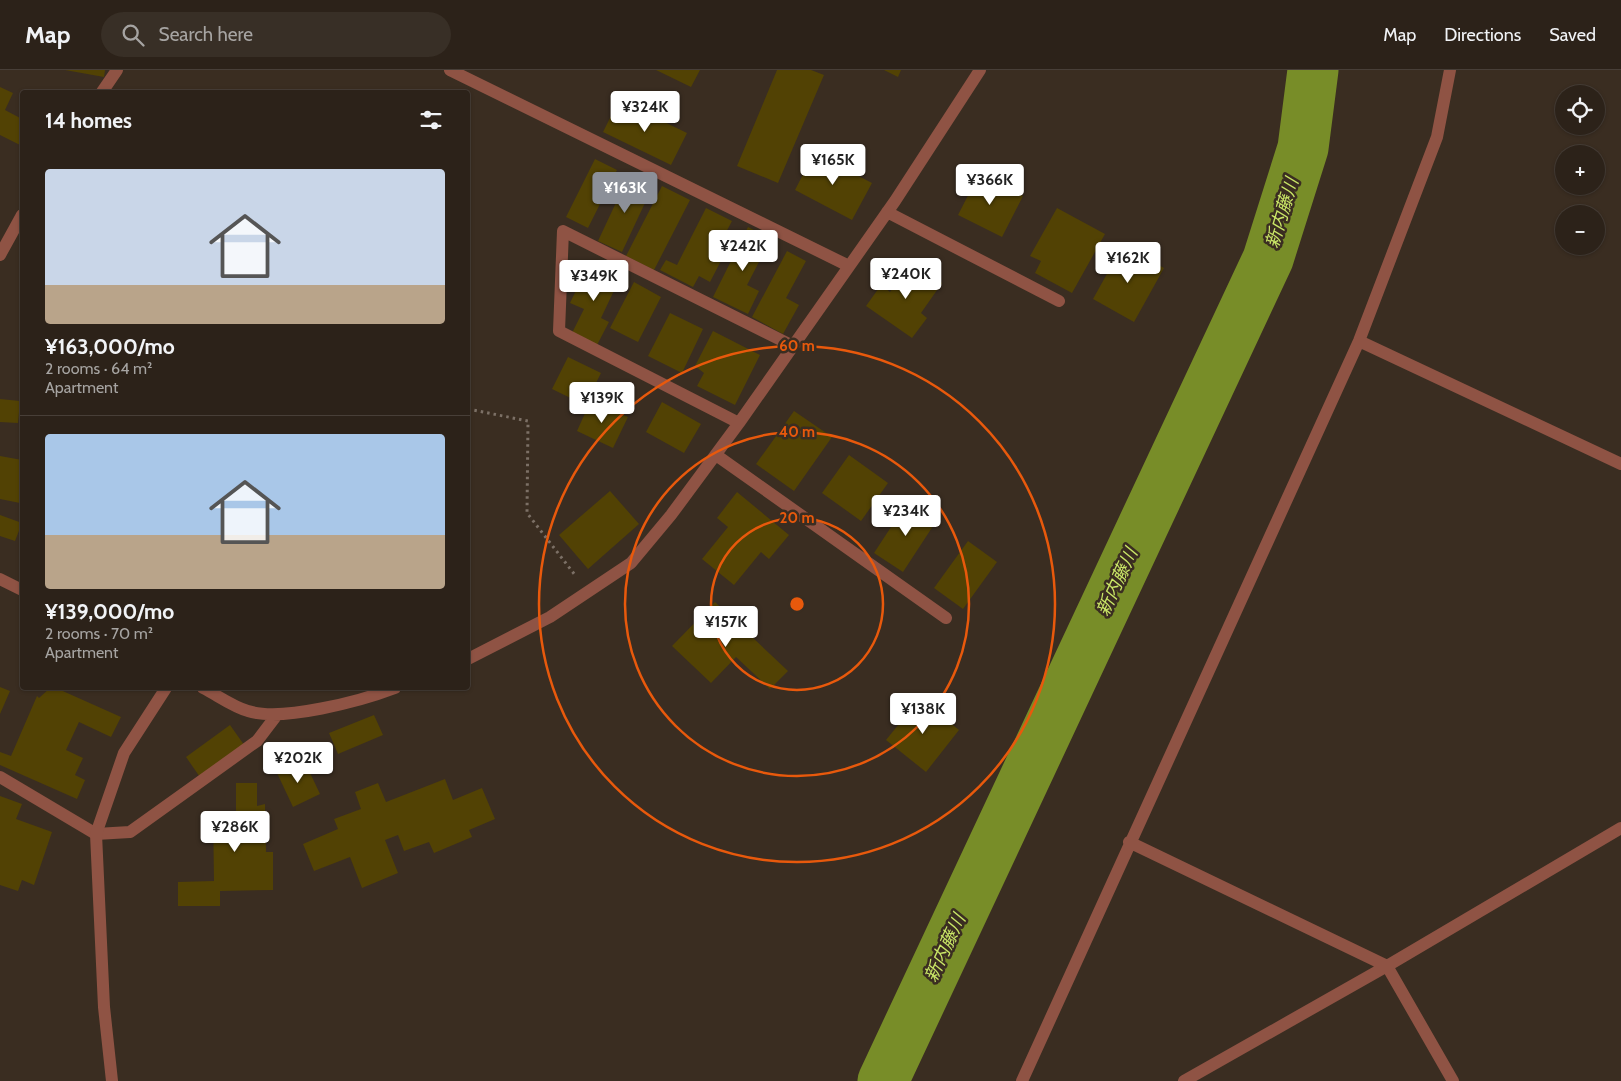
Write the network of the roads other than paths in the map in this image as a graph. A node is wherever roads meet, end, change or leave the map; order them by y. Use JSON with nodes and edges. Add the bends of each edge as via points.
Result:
{"nodes":[{"id":1,"x":117,"y":70,"type":"edge"},
{"id":2,"x":450,"y":70,"type":"edge"},
{"id":3,"x":980,"y":70,"type":"edge"},
{"id":4,"x":1450,"y":70,"type":"edge"},
{"id":5,"x":103,"y":90,"type":"edge"},
{"id":6,"x":887,"y":212,"type":"junction"},
{"id":7,"x":20,"y":219,"type":"edge"},
{"id":8,"x":0,"y":255,"type":"edge"},
{"id":9,"x":849,"y":266,"type":"junction"},
{"id":10,"x":1059,"y":301,"type":"dead end"},
{"id":11,"x":1359,"y":341,"type":"junction"},
{"id":12,"x":793,"y":346,"type":"junction"},
{"id":13,"x":739,"y":423,"type":"junction"},
{"id":14,"x":716,"y":455,"type":"junction"},
{"id":15,"x":1621,"y":464,"type":"edge"},
{"id":16,"x":0,"y":579,"type":"edge"},
{"id":17,"x":20,"y":589,"type":"edge"},
{"id":18,"x":946,"y":618,"type":"dead end"},
{"id":19,"x":470,"y":658,"type":"edge"},
{"id":20,"x":165,"y":690,"type":"edge"},
{"id":21,"x":207,"y":690,"type":"edge"},
{"id":22,"x":389,"y":690,"type":"edge"},
{"id":23,"x":276,"y":716,"type":"junction"},
{"id":24,"x":0,"y":777,"type":"edge"},
{"id":25,"x":1621,"y":828,"type":"edge"},
{"id":26,"x":96,"y":834,"type":"junction"},
{"id":27,"x":1129,"y":842,"type":"junction"},
{"id":28,"x":1387,"y":966,"type":"junction"},
{"id":29,"x":112,"y":1081,"type":"edge"},
{"id":30,"x":1022,"y":1081,"type":"edge"},
{"id":31,"x":1184,"y":1081,"type":"edge"},
{"id":32,"x":1453,"y":1081,"type":"edge"}],
"edges":[{"from":1,"to":5,"type":"street"},
{"from":2,"to":9,"type":"street"},
{"from":3,"to":6,"type":"street"},
{"from":4,"to":11,"type":"street","via":[[1437,137]]},
{"from":6,"to":9,"type":"street"},
{"from":6,"to":10,"type":"street"},
{"from":7,"to":8,"type":"street"},
{"from":9,"to":12,"type":"street"},
{"from":11,"to":15,"type":"street"},
{"from":11,"to":27,"type":"street"},
{"from":12,"to":13,"type":"street"},
{"from":12,"to":13,"type":"street","via":[[563,231],[559,331]]},
{"from":13,"to":14,"type":"street"},
{"from":14,"to":18,"type":"street"},
{"from":14,"to":19,"type":"street","via":[[631,563],[550,617]]},
{"from":16,"to":17,"type":"street"},
{"from":20,"to":26,"type":"street","via":[[124,753]]},
{"from":21,"to":23,"type":"street","via":[[247,711]]},
{"from":22,"to":23,"type":"street"},
{"from":23,"to":26,"type":"street","via":[[257,741],[130,832]]},
{"from":24,"to":26,"type":"street"},
{"from":25,"to":28,"type":"street"},
{"from":26,"to":29,"type":"street","via":[[104,1007]]},
{"from":27,"to":28,"type":"street"},
{"from":27,"to":30,"type":"street"},
{"from":28,"to":31,"type":"street"},
{"from":28,"to":32,"type":"street"}]}
